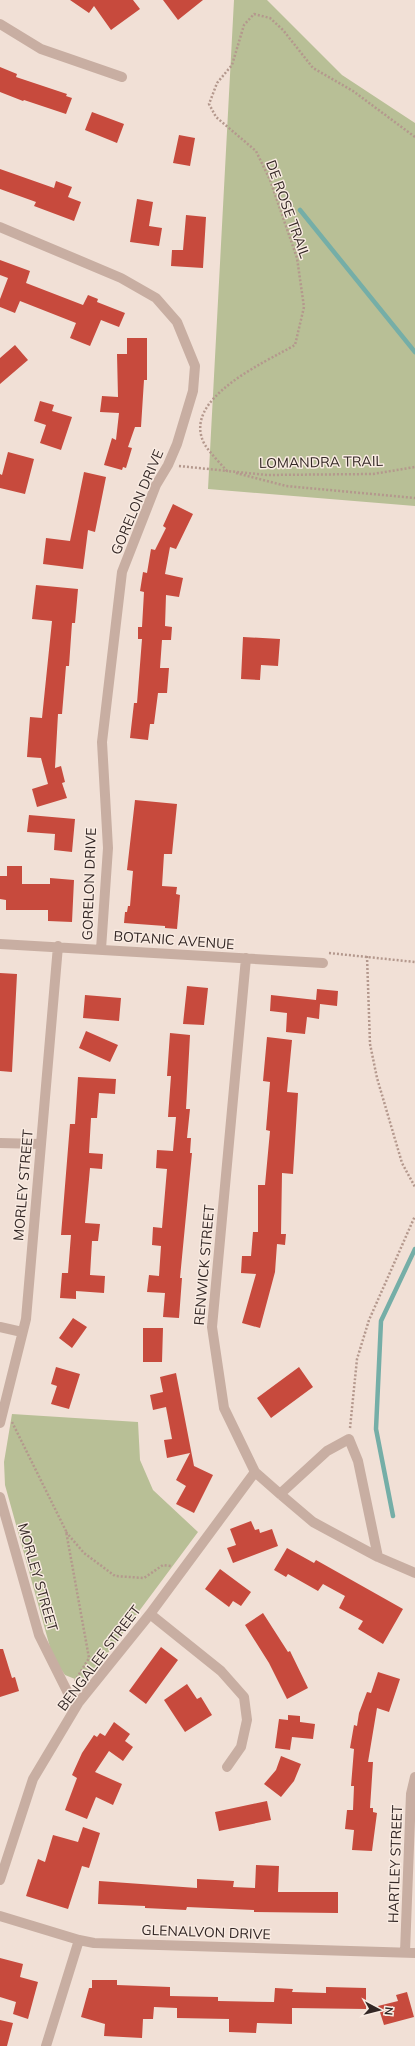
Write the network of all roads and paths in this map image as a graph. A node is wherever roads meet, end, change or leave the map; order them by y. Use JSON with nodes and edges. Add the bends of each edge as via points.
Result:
{"nodes":[{"id":1,"x":0,"y":24,"type":"edge"},
{"id":2,"x":122,"y":77,"type":"dead end"},
{"id":3,"x":415,"y":137,"type":"edge"},
{"id":4,"x":0,"y":227,"type":"edge"},
{"id":5,"x":168,"y":465,"type":"junction"},
{"id":6,"x":415,"y":467,"type":"edge"},
{"id":7,"x":227,"y":471,"type":"junction"},
{"id":8,"x":415,"y":498,"type":"edge"},
{"id":9,"x":0,"y":944,"type":"edge"},
{"id":10,"x":58,"y":946,"type":"junction"},
{"id":11,"x":101,"y":949,"type":"junction"},
{"id":12,"x":367,"y":956,"type":"junction"},
{"id":13,"x":246,"y":958,"type":"junction"},
{"id":14,"x":415,"y":962,"type":"edge"},
{"id":15,"x":323,"y":963,"type":"joint"},
{"id":16,"x":0,"y":1142,"type":"edge"},
{"id":17,"x":40,"y":1144,"type":"junction"},
{"id":18,"x":415,"y":1187,"type":"edge"},
{"id":19,"x":415,"y":1216,"type":"edge"},
{"id":20,"x":0,"y":1327,"type":"edge"},
{"id":21,"x":22,"y":1332,"type":"junction"},
{"id":22,"x":4,"y":1404,"type":"junction"},
{"id":23,"x":0,"y":1423,"type":"edge"},
{"id":24,"x":349,"y":1439,"type":"junction"},
{"id":25,"x":255,"y":1472,"type":"junction"},
{"id":26,"x":280,"y":1494,"type":"junction"},
{"id":27,"x":0,"y":1497,"type":"edge"},
{"id":28,"x":66,"y":1532,"type":"junction"},
{"id":29,"x":378,"y":1557,"type":"junction"},
{"id":30,"x":184,"y":1568,"type":"junction"},
{"id":31,"x":415,"y":1573,"type":"edge"},
{"id":32,"x":150,"y":1614,"type":"junction"},
{"id":33,"x":68,"y":1693,"type":"junction"},
{"id":34,"x":79,"y":1702,"type":"junction"},
{"id":35,"x":227,"y":1767,"type":"dead end"},
{"id":36,"x":415,"y":1777,"type":"edge"},
{"id":37,"x":0,"y":1880,"type":"edge"},
{"id":38,"x":0,"y":1916,"type":"edge"},
{"id":39,"x":79,"y":1940,"type":"junction"},
{"id":40,"x":410,"y":1953,"type":"edge"},
{"id":41,"x":46,"y":2046,"type":"edge"}],
"edges":[{"from":1,"to":2,"type":"street","via":[[41,49]]},
{"from":3,"to":7,"type":"path","name":"DE ROSE TRAIL","via":[[353,91],[313,68],[283,30],[270,18],[254,14],[244,25],[232,65],[217,83],[209,104],[216,117],[256,151],[270,180],[297,258],[304,307],[295,345],[229,384],[215,396],[205,410],[201,426],[205,444]]},
{"from":4,"to":5,"type":"street","name":"GORELON DRIVE","via":[[121,278],[156,298],[177,322],[195,366],[193,391]]},
{"from":5,"to":7,"type":"path"},
{"from":5,"to":11,"type":"street","name":"GORELON DRIVE","via":[[156,485],[122,572],[102,742],[108,848]]},
{"from":6,"to":7,"type":"path","name":"LOMANDRA TRAIL","via":[[373,474],[267,475]]},
{"from":7,"to":8,"type":"path","via":[[286,486]]},
{"from":9,"to":10,"type":"street","name":"BOTANIC AVENUE"},
{"from":10,"to":11,"type":"street","name":"BOTANIC AVENUE"},
{"from":10,"to":17,"type":"street","name":"MORLEY STREET"},
{"from":11,"to":13,"type":"street","name":"BOTANIC AVENUE"},
{"from":12,"to":14,"type":"path"},
{"from":12,"to":15,"type":"path","via":[[329,952]]},
{"from":12,"to":18,"type":"path","via":[[370,1044],[377,1078],[402,1163]]},
{"from":13,"to":15,"type":"street","name":"BOTANIC AVENUE"},
{"from":13,"to":25,"type":"street","name":"RENWICK STREET","via":[[212,1327],[224,1408]]},
{"from":16,"to":17,"type":"street"},
{"from":17,"to":21,"type":"street","name":"MORLEY STREET","via":[[26,1319]]},
{"from":19,"to":24,"type":"path","via":[[370,1320],[357,1359]]},
{"from":20,"to":21,"type":"street"},
{"from":21,"to":22,"type":"street","name":"MORLEY STREET"},
{"from":22,"to":23,"type":"street","name":"MORLEY STREET"},
{"from":22,"to":28,"type":"path"},
{"from":24,"to":26,"type":"street","via":[[327,1451]]},
{"from":24,"to":29,"type":"street","via":[[358,1461]]},
{"from":25,"to":26,"type":"street","name":"RENWICK STREET"},
{"from":25,"to":30,"type":"street","name":"BENGALEE STREET"},
{"from":26,"to":29,"type":"street","name":"RENWICK STREET","via":[[313,1522]]},
{"from":27,"to":33,"type":"street","name":"MORLEY STREET","via":[[39,1635]]},
{"from":28,"to":30,"type":"path","via":[[84,1553],[115,1576],[144,1578],[163,1564]]},
{"from":28,"to":33,"type":"path","via":[[89,1658]]},
{"from":29,"to":31,"type":"street","name":"RENWICK STREET"},
{"from":30,"to":32,"type":"street","name":"BENGALEE STREET"},
{"from":32,"to":34,"type":"street","name":"BENGALEE STREET"},
{"from":32,"to":35,"type":"street","via":[[221,1671],[244,1697],[247,1720],[241,1747]]},
{"from":33,"to":34,"type":"street","name":"MORLEY STREET"},
{"from":34,"to":37,"type":"street","name":"BENGALEE STREET","via":[[33,1779]]},
{"from":36,"to":40,"type":"street","name":"HARTLEY STREET","via":[[411,1794]]},
{"from":38,"to":39,"type":"street","name":"GLENALVON DRIVE"},
{"from":39,"to":40,"type":"street","name":"GLENALVON DRIVE","via":[[94,1943]]},
{"from":39,"to":41,"type":"street"}]}
